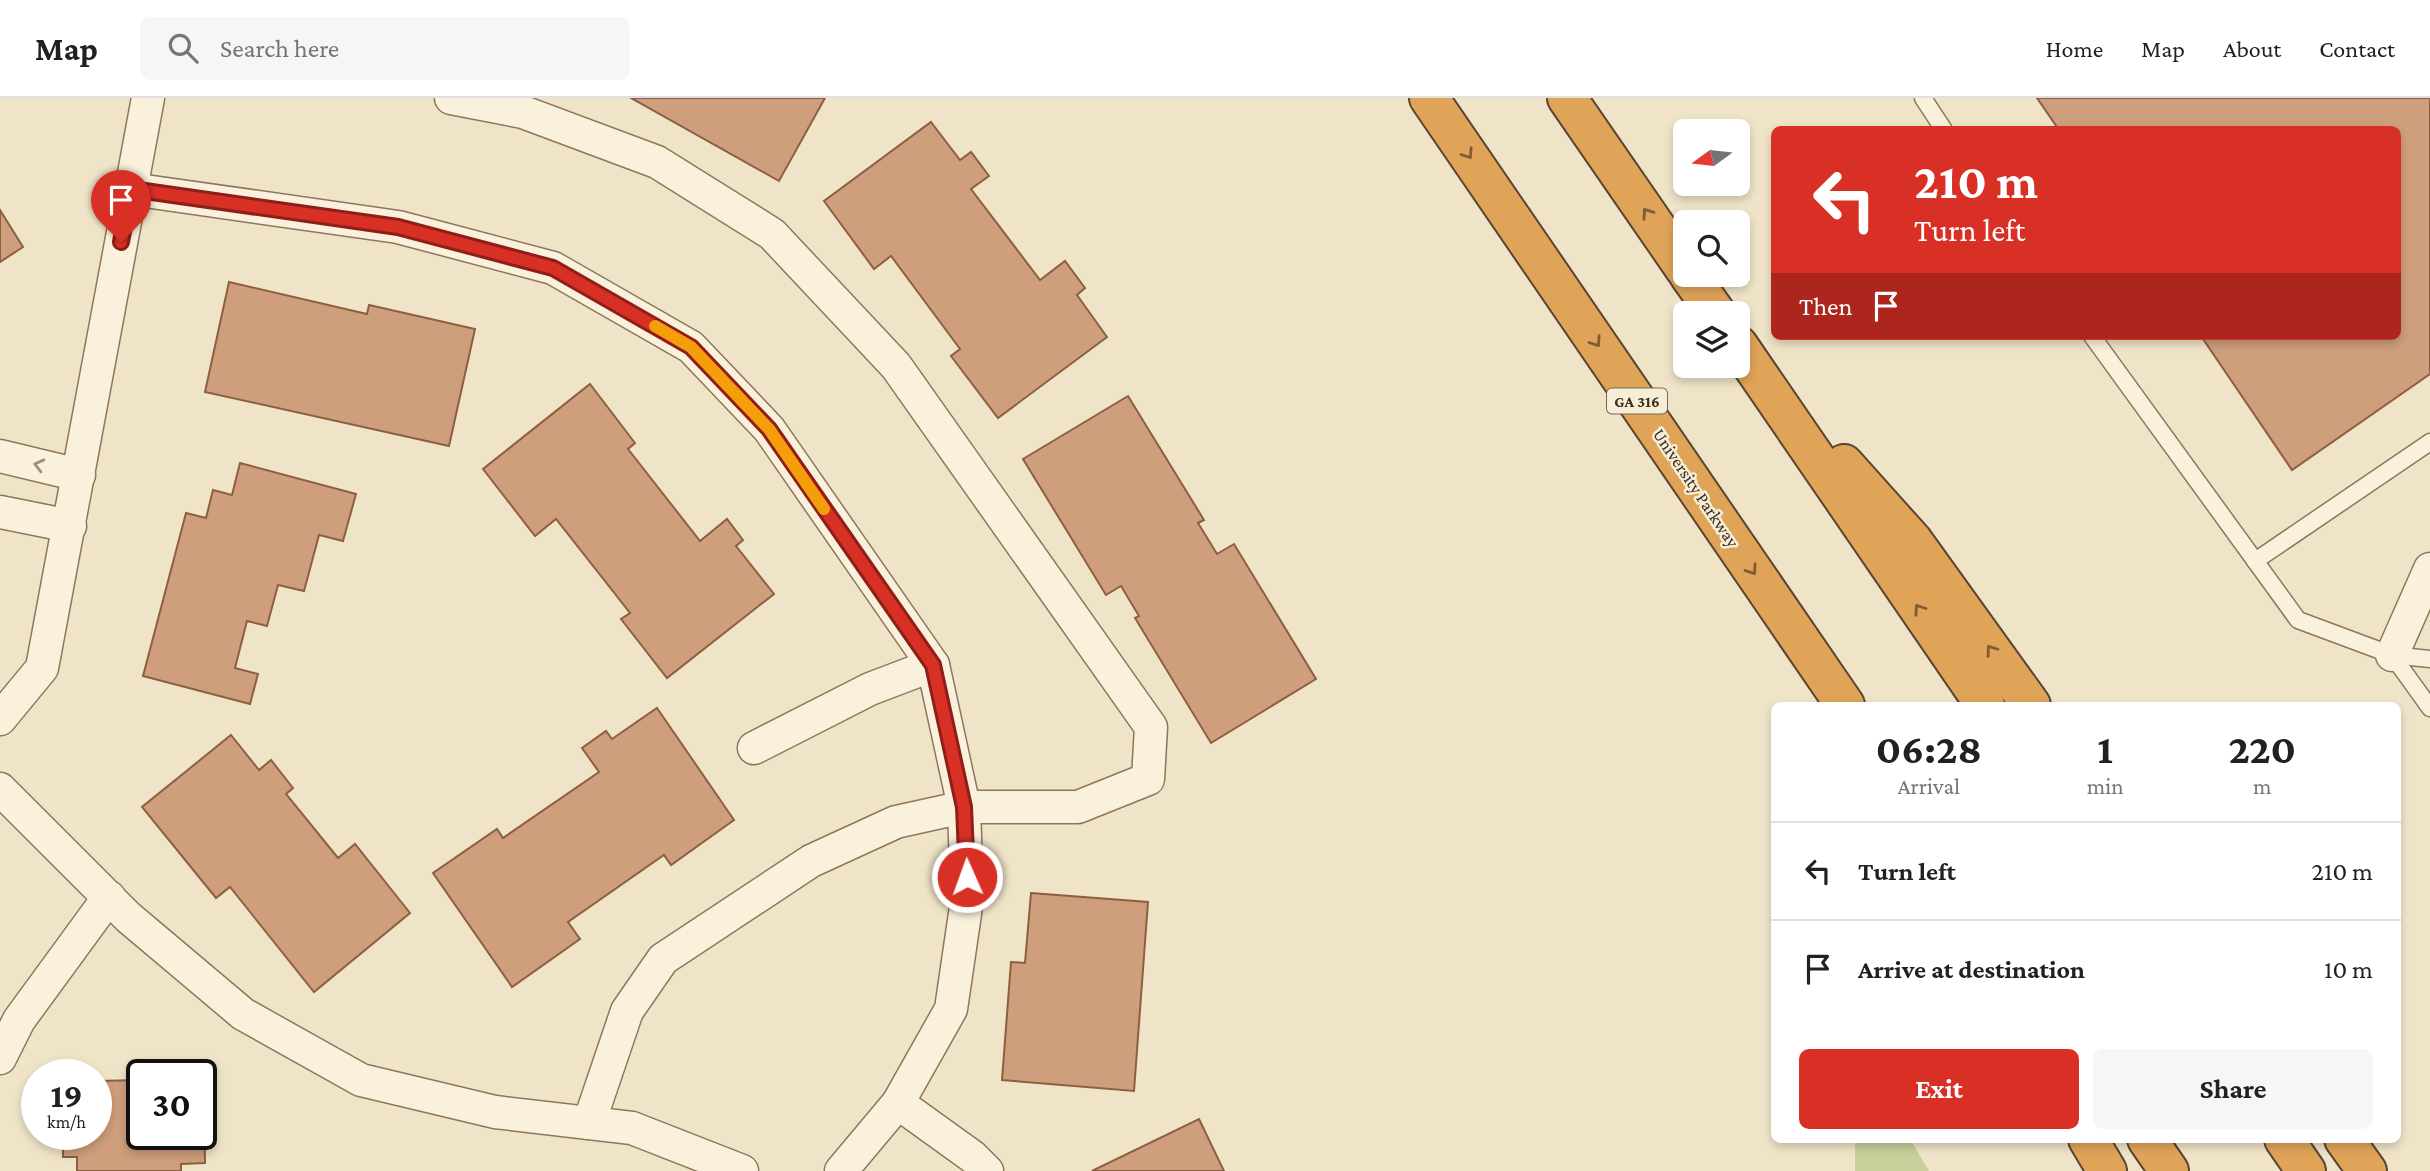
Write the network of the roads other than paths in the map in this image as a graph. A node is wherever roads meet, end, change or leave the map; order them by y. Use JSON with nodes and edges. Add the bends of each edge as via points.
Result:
{"nodes":[{"id":1,"x":148,"y":98,"type":"edge"},
{"id":2,"x":451,"y":98,"type":"edge"},
{"id":3,"x":1429,"y":98,"type":"edge"},
{"id":4,"x":1567,"y":98,"type":"edge"},
{"id":5,"x":1923,"y":98,"type":"edge"},
{"id":6,"x":1941,"y":126,"type":"edge"},
{"id":7,"x":131,"y":189,"type":"junction"},
{"id":8,"x":1673,"y":252,"type":"edge"},
{"id":9,"x":2095,"y":340,"type":"edge"},
{"id":10,"x":1750,"y":363,"type":"edge"},
{"id":11,"x":1774,"y":398,"type":"junction"},
{"id":12,"x":2430,"y":442,"type":"edge"},
{"id":13,"x":0,"y":456,"type":"edge"},
{"id":14,"x":79,"y":475,"type":"junction"},
{"id":15,"x":0,"y":512,"type":"edge"},
{"id":16,"x":70,"y":526,"type":"junction"},
{"id":17,"x":2255,"y":561,"type":"junction"},
{"id":18,"x":2430,"y":569,"type":"edge"},
{"id":19,"x":2392,"y":655,"type":"junction"},
{"id":20,"x":2430,"y":659,"type":"edge"},
{"id":21,"x":933,"y":665,"type":"junction"},
{"id":22,"x":1843,"y":702,"type":"edge"},
{"id":23,"x":1983,"y":702,"type":"edge"},
{"id":24,"x":2029,"y":702,"type":"edge"},
{"id":25,"x":2430,"y":708,"type":"edge"},
{"id":26,"x":0,"y":719,"type":"edge"},
{"id":27,"x":754,"y":748,"type":"dead end"},
{"id":28,"x":0,"y":789,"type":"edge"},
{"id":29,"x":964,"y":807,"type":"junction"},
{"id":30,"x":108,"y":897,"type":"junction"},
{"id":31,"x":0,"y":1058,"type":"edge"},
{"id":32,"x":898,"y":1103,"type":"junction"},
{"id":33,"x":589,"y":1123,"type":"junction"},
{"id":34,"x":2090,"y":1143,"type":"edge"},
{"id":35,"x":2150,"y":1143,"type":"edge"},
{"id":36,"x":2287,"y":1143,"type":"edge"},
{"id":37,"x":2347,"y":1143,"type":"edge"},
{"id":38,"x":741,"y":1171,"type":"edge"},
{"id":39,"x":841,"y":1171,"type":"edge"},
{"id":40,"x":987,"y":1171,"type":"edge"},
{"id":41,"x":2107,"y":1171,"type":"edge"},
{"id":42,"x":2169,"y":1171,"type":"edge"},
{"id":43,"x":2305,"y":1171,"type":"edge"},
{"id":44,"x":2367,"y":1171,"type":"edge"}],
"edges":[{"from":1,"to":7,"type":"street"},
{"from":2,"to":29,"type":"street","via":[[523,113],[657,162],[772,234],[896,366],[1151,726],[1148,779],[1078,807]]},
{"from":3,"to":22,"type":"highway","name":"University Parkway","number":"GA 316","one_way":true},
{"from":8,"to":4,"type":"highway","one_way":true},
{"from":5,"to":6,"type":"lane"},
{"from":7,"to":14,"type":"street"},
{"from":7,"to":21,"type":"street","via":[[398,227],[553,268],[691,347],[769,429]]},
{"from":9,"to":17,"type":"lane"},
{"from":10,"to":11,"type":"highway"},
{"from":23,"to":11,"type":"highway","one_way":true},
{"from":24,"to":11,"type":"highway","one_way":true,"via":[[1913,541],[1841,461]]},
{"from":12,"to":17,"type":"lane"},
{"from":14,"to":13,"type":"street","one_way":true},
{"from":14,"to":16,"type":"street"},
{"from":15,"to":16,"type":"street"},
{"from":16,"to":26,"type":"street","via":[[42,668]]},
{"from":17,"to":19,"type":"lane","via":[[2298,620]]},
{"from":18,"to":19,"type":"street"},
{"from":19,"to":20,"type":"lane"},
{"from":19,"to":25,"type":"lane"},
{"from":21,"to":27,"type":"street","via":[[870,690]]},
{"from":21,"to":29,"type":"street"},
{"from":28,"to":30,"type":"street"},
{"from":29,"to":32,"type":"street","via":[[967,900],[951,1009]]},
{"from":29,"to":33,"type":"street","via":[[896,822],[811,860],[663,959],[627,1011]]},
{"from":30,"to":31,"type":"street","via":[[19,1020]]},
{"from":30,"to":33,"type":"street","via":[[243,1014],[361,1080],[495,1112]]},
{"from":32,"to":39,"type":"street"},
{"from":32,"to":40,"type":"street"},
{"from":33,"to":38,"type":"street","via":[[632,1128]]},
{"from":34,"to":41,"type":"highway"},
{"from":35,"to":42,"type":"highway"},
{"from":36,"to":43,"type":"highway"},
{"from":37,"to":44,"type":"highway"}]}
